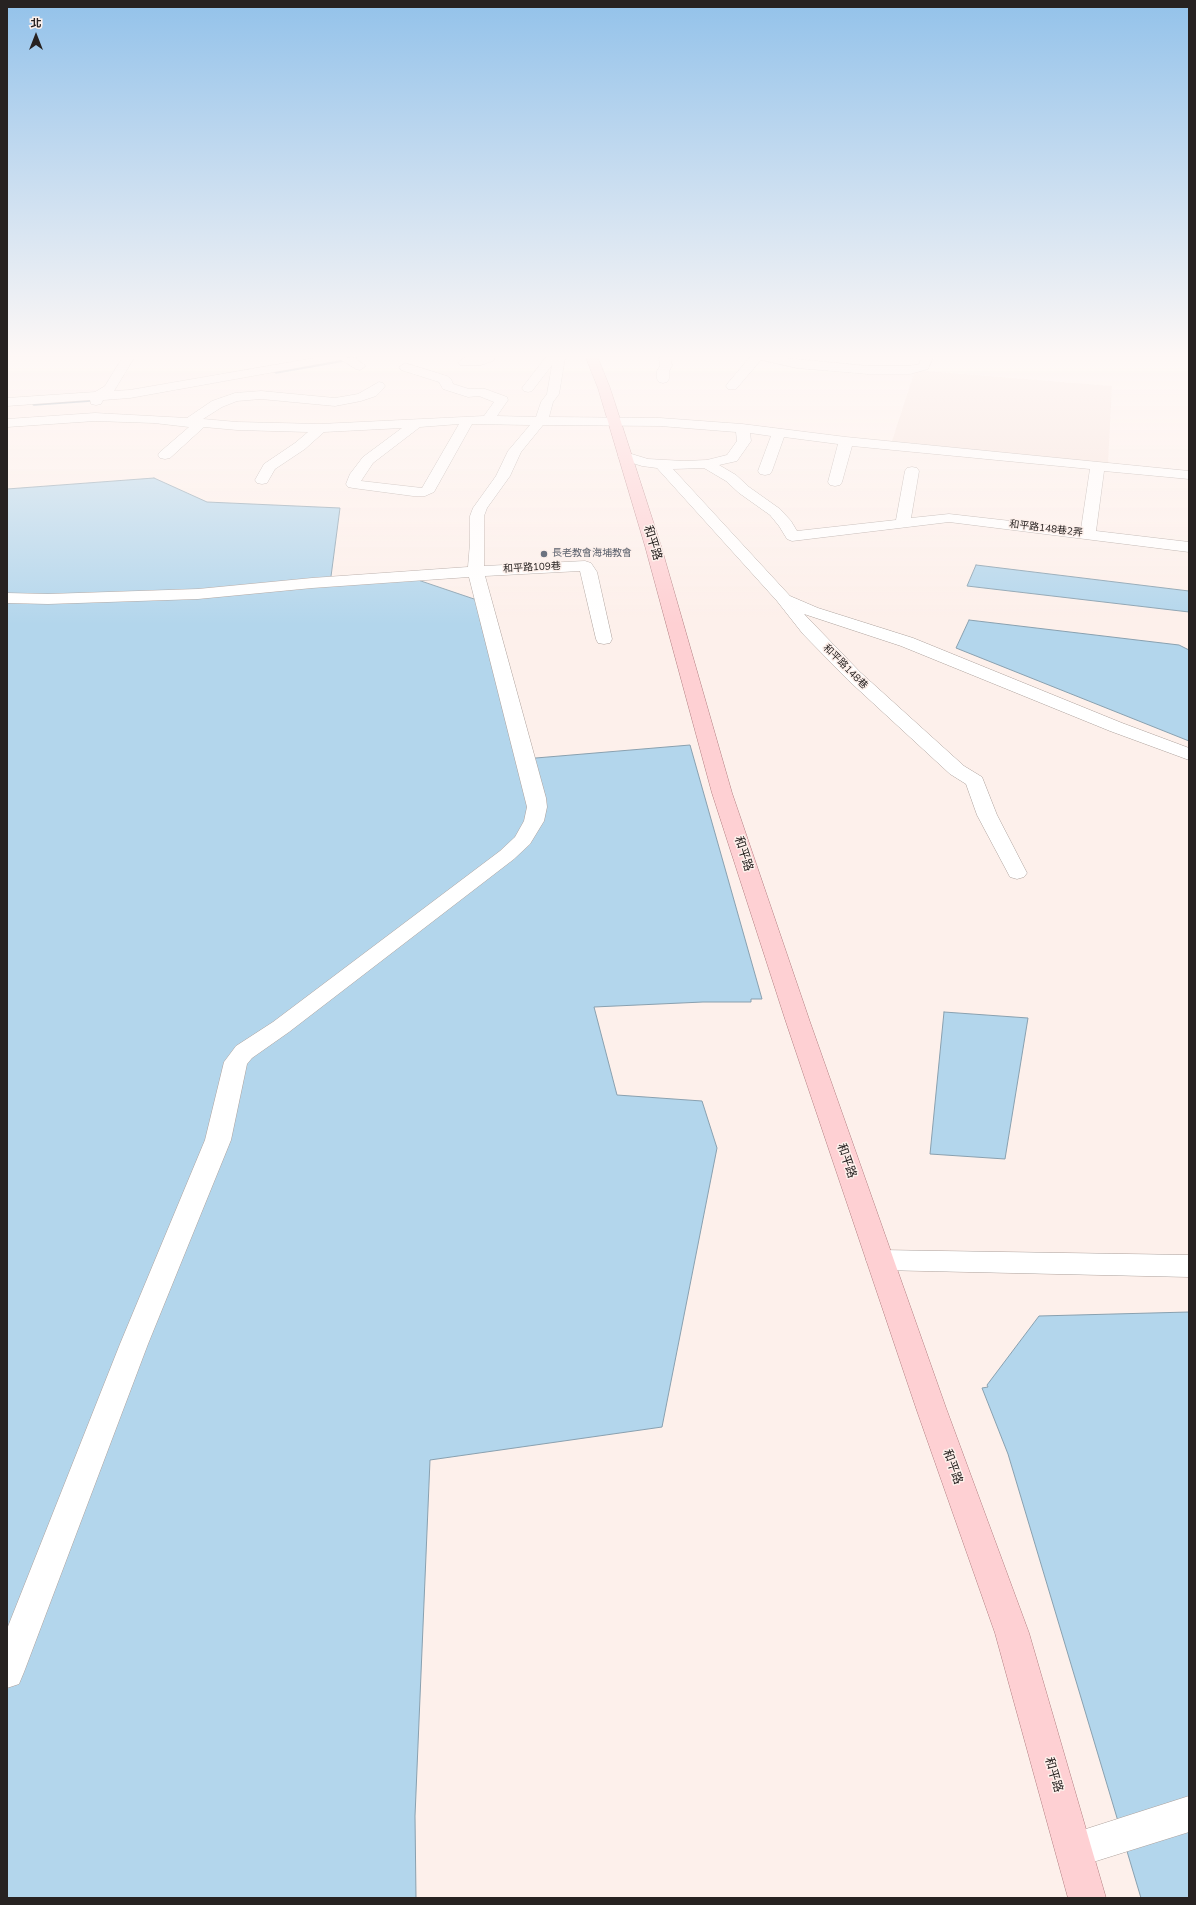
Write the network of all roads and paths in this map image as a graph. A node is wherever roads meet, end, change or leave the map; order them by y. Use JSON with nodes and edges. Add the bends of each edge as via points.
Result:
{"nodes":[{"id":1,"x":172,"y":447,"type":"edge"},
{"id":2,"x":299,"y":447,"type":"edge"},
{"id":3,"x":385,"y":447,"type":"edge"},
{"id":4,"x":453,"y":447,"type":"edge"},
{"id":5,"x":518,"y":447,"type":"edge"},
{"id":6,"x":622,"y":447,"type":"edge"},
{"id":7,"x":740,"y":447,"type":"edge"},
{"id":8,"x":774,"y":447,"type":"edge"},
{"id":9,"x":844,"y":447,"type":"edge"},
{"id":10,"x":905,"y":447,"type":"edge"},
{"id":11,"x":165,"y":455,"type":"dead end"},
{"id":12,"x":625,"y":456,"type":"junction"},
{"id":13,"x":661,"y":464,"type":"junction"},
{"id":14,"x":707,"y":464,"type":"junction"},
{"id":15,"x":1098,"y":466,"type":"junction"},
{"id":16,"x":765,"y":471,"type":"dead end"},
{"id":17,"x":912,"y":471,"type":"dead end"},
{"id":18,"x":1189,"y":475,"type":"edge"},
{"id":19,"x":262,"y":480,"type":"dead end"},
{"id":20,"x":835,"y":482,"type":"dead end"},
{"id":21,"x":903,"y":523,"type":"junction"},
{"id":22,"x":1088,"y":535,"type":"junction"},
{"id":23,"x":1189,"y":547,"type":"edge"},
{"id":24,"x":476,"y":572,"type":"junction"},
{"id":25,"x":7,"y":598,"type":"edge"},
{"id":26,"x":783,"y":598,"type":"junction"},
{"id":27,"x":604,"y":639,"type":"dead end"},
{"id":28,"x":1189,"y":754,"type":"edge"},
{"id":29,"x":1017,"y":873,"type":"dead end"},
{"id":30,"x":880,"y":1260,"type":"junction"},
{"id":31,"x":1189,"y":1266,"type":"edge"},
{"id":32,"x":7,"y":1672,"type":"edge"},
{"id":33,"x":1189,"y":1814,"type":"edge"},
{"id":34,"x":1074,"y":1850,"type":"junction"},
{"id":35,"x":1088,"y":1898,"type":"edge"}],
"edges":[{"from":1,"to":11,"type":"street"},
{"from":2,"to":19,"type":"street","via":[[269,467]]},
{"from":3,"to":4,"type":"street","via":[[368,460],[352,484],[420,493],[429,489]]},
{"from":5,"to":24,"type":"street","via":[[477,516]]},
{"from":6,"to":12,"type":"main road","name":"和平路"},
{"from":7,"to":14,"type":"street","via":[[732,458]]},
{"from":8,"to":16,"type":"street"},
{"from":9,"to":20,"type":"street"},
{"from":10,"to":15,"type":"street"},
{"from":12,"to":13,"type":"street","via":[[647,463]]},
{"from":12,"to":30,"type":"main road","name":"和平路","via":[[653,546],[722,793]]},
{"from":13,"to":14,"type":"street"},
{"from":13,"to":26,"type":"street","name":"和平路148巷"},
{"from":14,"to":21,"type":"street","name":"和平路148巷2弄","via":[[731,478],[775,512],[786,524],[792,536]]},
{"from":15,"to":18,"type":"street"},
{"from":15,"to":22,"type":"street"},
{"from":17,"to":21,"type":"street"},
{"from":21,"to":22,"type":"street","name":"和平路148巷2弄","via":[[949,518]]},
{"from":22,"to":23,"type":"street","name":"和平路148巷2弄"},
{"from":24,"to":25,"type":"street","via":[[198,594]]},
{"from":24,"to":27,"type":"street","name":"和平路109巷","via":[[585,566],[589,572]]},
{"from":24,"to":32,"type":"street","via":[[536,798],[534,821],[523,840],[507,855],[281,1027],[244,1052],[236,1062],[218,1140],[137,1337]]},
{"from":26,"to":28,"type":"street","via":[[812,611],[907,642]]},
{"from":26,"to":29,"type":"street","name":"和平路148巷","via":[[854,676],[957,770],[975,781],[987,815]]},
{"from":30,"to":31,"type":"street"},
{"from":30,"to":34,"type":"main road","name":"和平路","via":[[1012,1633]]},
{"from":33,"to":34,"type":"street"},
{"from":34,"to":35,"type":"main road","name":"和平路"}]}
